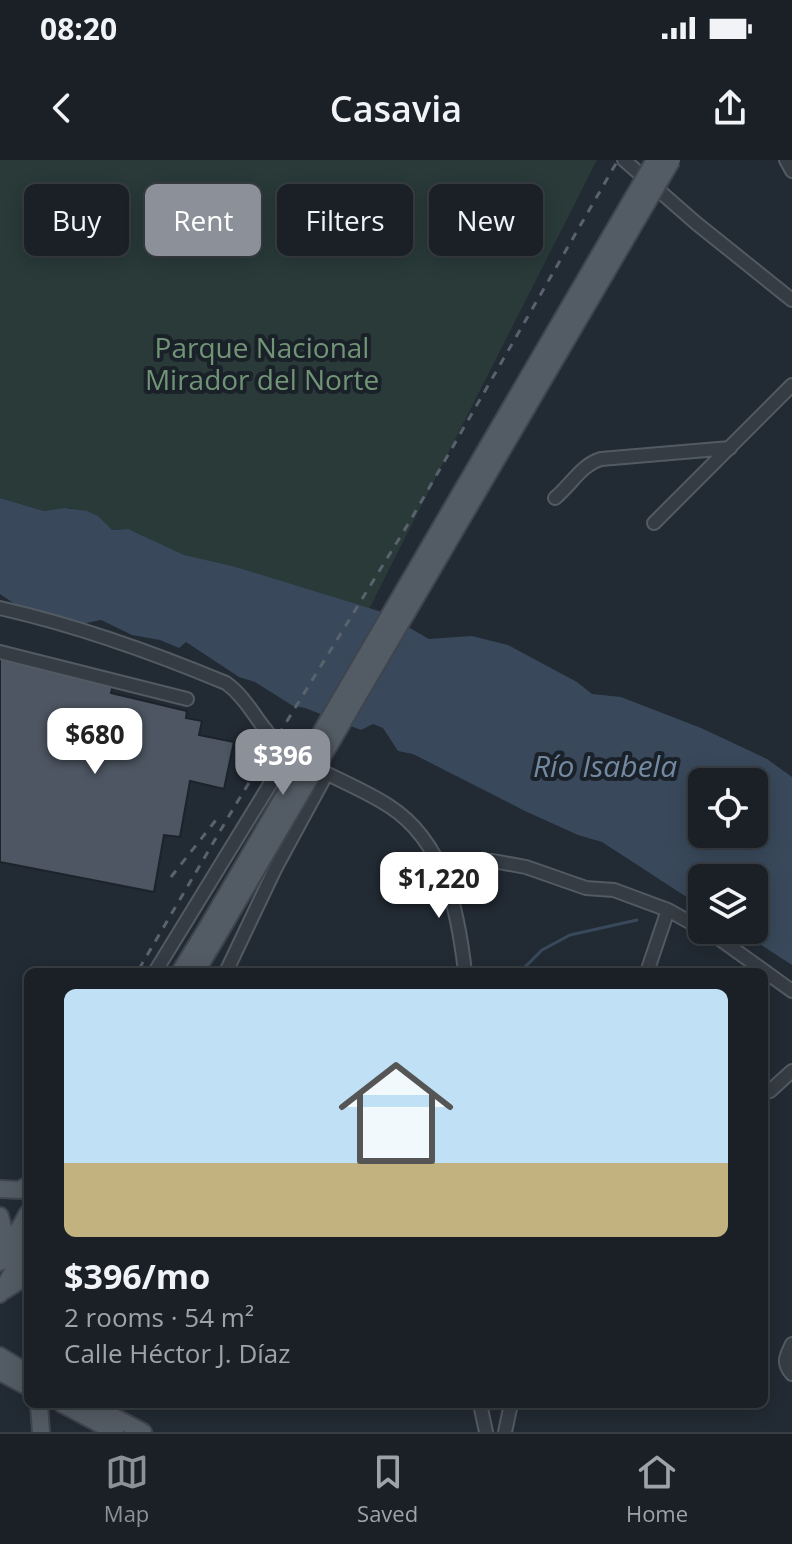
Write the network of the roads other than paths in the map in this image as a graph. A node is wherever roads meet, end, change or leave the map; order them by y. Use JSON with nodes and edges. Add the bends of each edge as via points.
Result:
{"nodes":[{"id":1,"x":624,"y":160,"type":"edge"},
{"id":2,"x":655,"y":160,"type":"edge"},
{"id":3,"x":672,"y":160,"type":"edge"},
{"id":4,"x":786,"y":160,"type":"edge"},
{"id":5,"x":792,"y":171,"type":"edge"},
{"id":6,"x":792,"y":300,"type":"edge"},
{"id":7,"x":792,"y":385,"type":"edge"},
{"id":8,"x":730,"y":448,"type":"junction"},
{"id":9,"x":555,"y":498,"type":"dead end"},
{"id":10,"x":654,"y":523,"type":"dead end"},
{"id":11,"x":0,"y":608,"type":"edge"},
{"id":12,"x":0,"y":652,"type":"edge"},
{"id":13,"x":187,"y":699,"type":"dead end"},
{"id":14,"x":280,"y":745,"type":"junction"},
{"id":15,"x":326,"y":775,"type":"junction"},
{"id":16,"x":440,"y":861,"type":"junction"},
{"id":17,"x":668,"y":910,"type":"junction"},
{"id":18,"x":688,"y":921,"type":"edge"},
{"id":19,"x":212,"y":931,"type":"junction"},
{"id":20,"x":727,"y":944,"type":"edge"},
{"id":21,"x":157,"y":968,"type":"edge"},
{"id":22,"x":183,"y":968,"type":"edge"},
{"id":23,"x":198,"y":968,"type":"edge"},
{"id":24,"x":228,"y":968,"type":"edge"},
{"id":25,"x":465,"y":968,"type":"edge"},
{"id":26,"x":648,"y":968,"type":"edge"},
{"id":27,"x":760,"y":968,"type":"edge"},
{"id":28,"x":768,"y":974,"type":"edge"},
{"id":29,"x":792,"y":991,"type":"edge"},
{"id":30,"x":792,"y":1071,"type":"edge"},
{"id":31,"x":768,"y":1091,"type":"edge"},
{"id":32,"x":24,"y":1188,"type":"edge"},
{"id":33,"x":0,"y":1189,"type":"edge"},
{"id":34,"x":0,"y":1216,"type":"edge"},
{"id":35,"x":24,"y":1220,"type":"edge"},
{"id":36,"x":24,"y":1252,"type":"edge"},
{"id":37,"x":0,"y":1253,"type":"edge"},
{"id":38,"x":0,"y":1262,"type":"edge"},
{"id":39,"x":24,"y":1278,"type":"edge"},
{"id":40,"x":0,"y":1293,"type":"edge"},
{"id":41,"x":792,"y":1344,"type":"edge"},
{"id":42,"x":792,"y":1374,"type":"edge"},
{"id":43,"x":39,"y":1408,"type":"edge"},
{"id":44,"x":70,"y":1408,"type":"edge"},
{"id":45,"x":97,"y":1408,"type":"edge"},
{"id":46,"x":481,"y":1408,"type":"edge"},
{"id":47,"x":510,"y":1408,"type":"edge"},
{"id":48,"x":41,"y":1432,"type":"edge"},
{"id":49,"x":115,"y":1432,"type":"edge"},
{"id":50,"x":142,"y":1432,"type":"edge"},
{"id":51,"x":486,"y":1432,"type":"edge"},
{"id":52,"x":505,"y":1432,"type":"edge"}],
"edges":[{"from":1,"to":6,"type":"street"},
{"from":2,"to":19,"type":"main road","bridge":true},
{"from":3,"to":19,"type":"main road","bridge":true},
{"from":4,"to":5,"type":"street"},
{"from":7,"to":8,"type":"street"},
{"from":8,"to":9,"type":"street","via":[[601,459],[582,468]]},
{"from":8,"to":10,"type":"street"},
{"from":11,"to":14,"type":"street","via":[[62,622],[226,683]]},
{"from":12,"to":13,"type":"street"},
{"from":14,"to":15,"type":"street"},
{"from":14,"to":21,"type":"street","via":[[282,759],[272,781]]},
{"from":15,"to":16,"type":"street","via":[[389,806]]},
{"from":15,"to":24,"type":"street"},
{"from":16,"to":17,"type":"street","via":[[526,867]]},
{"from":16,"to":25,"type":"street","via":[[461,929]]},
{"from":17,"to":18,"type":"street"},
{"from":17,"to":26,"type":"street"},
{"from":19,"to":22,"type":"main road"},
{"from":19,"to":23,"type":"main road"},
{"from":20,"to":27,"type":"street"},
{"from":28,"to":29,"type":"street"},
{"from":30,"to":31,"type":"street"},
{"from":32,"to":33,"type":"main road"},
{"from":34,"to":37,"type":"main road","via":[[5,1235]]},
{"from":35,"to":38,"type":"main road"},
{"from":36,"to":40,"type":"main road"},
{"from":39,"to":40,"type":"main road"},
{"from":41,"to":42,"type":"street","via":[[785,1359]]},
{"from":43,"to":48,"type":"main road"},
{"from":44,"to":49,"type":"main road"},
{"from":45,"to":50,"type":"main road"},
{"from":46,"to":51,"type":"street"},
{"from":47,"to":52,"type":"street"}]}
